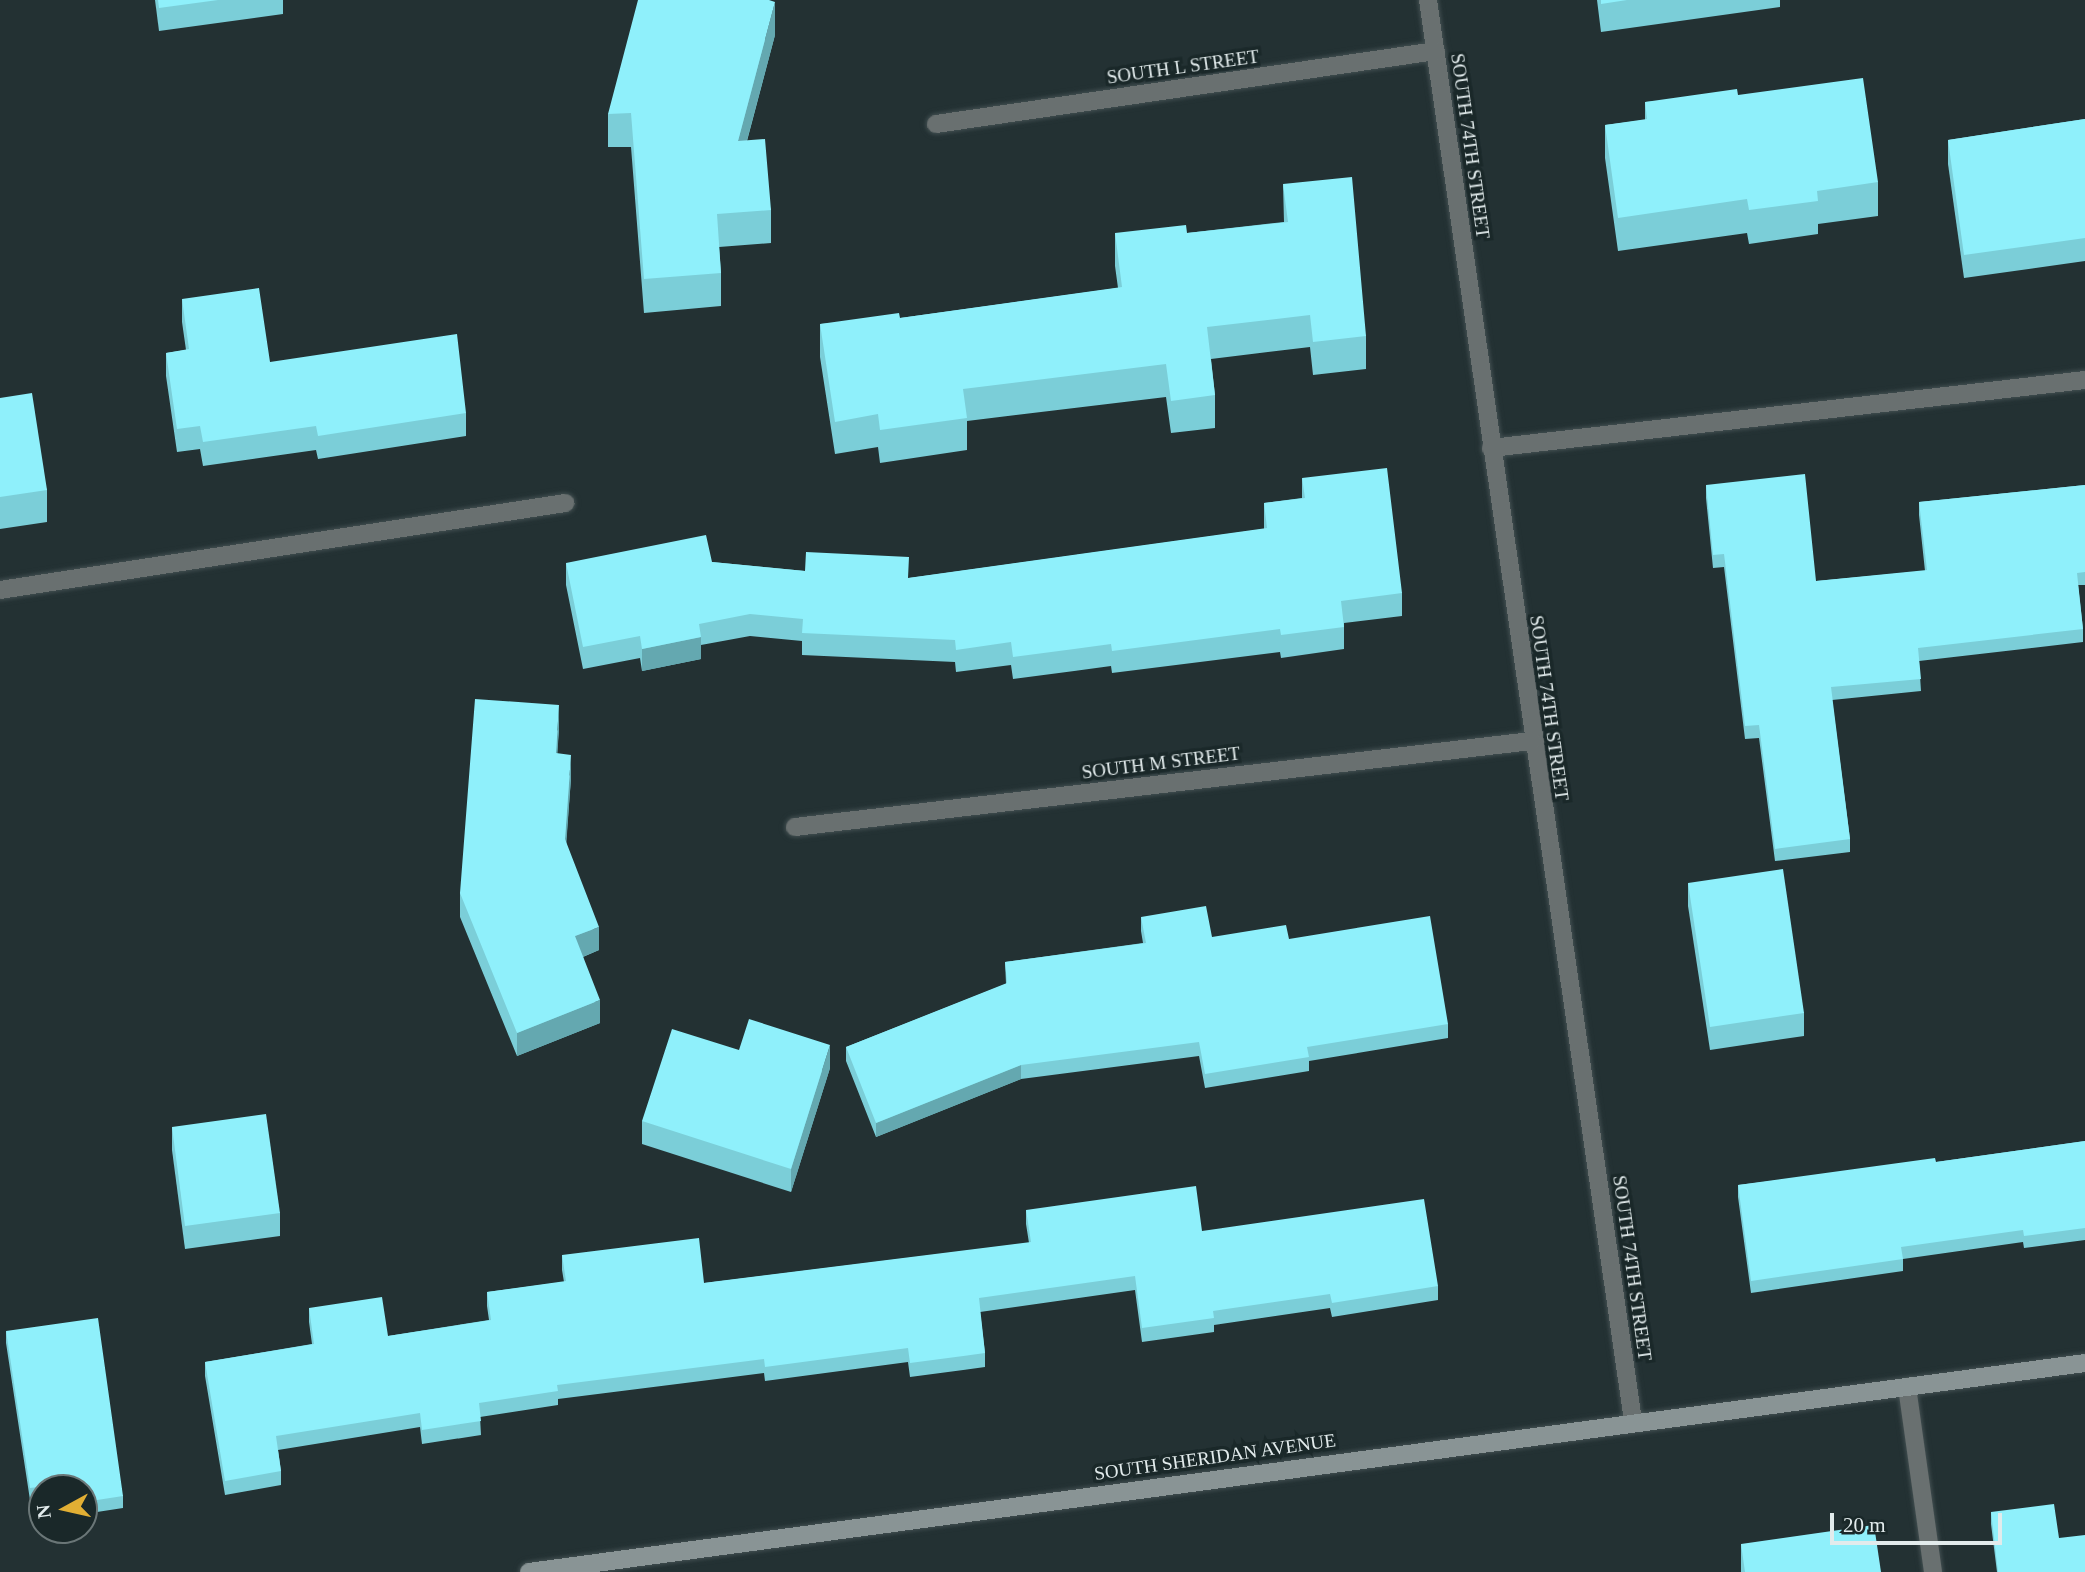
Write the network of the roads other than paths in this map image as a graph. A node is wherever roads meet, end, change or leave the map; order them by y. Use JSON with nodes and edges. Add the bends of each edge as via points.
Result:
{"nodes":[{"id":1,"x":1428,"y":0,"type":"edge"},
{"id":2,"x":1436,"y":51,"type":"junction"},
{"id":3,"x":936,"y":124,"type":"dead end"},
{"id":4,"x":2085,"y":380,"type":"edge"},
{"id":5,"x":1491,"y":448,"type":"junction"},
{"id":6,"x":565,"y":503,"type":"dead end"},
{"id":7,"x":0,"y":590,"type":"edge"},
{"id":8,"x":1532,"y":741,"type":"junction"},
{"id":9,"x":796,"y":827,"type":"dead end"},
{"id":10,"x":2085,"y":1363,"type":"edge"},
{"id":11,"x":1908,"y":1387,"type":"junction"},
{"id":12,"x":1633,"y":1420,"type":"junction"},
{"id":13,"x":529,"y":1572,"type":"edge"},
{"id":14,"x":1933,"y":1572,"type":"edge"}],
"edges":[{"from":1,"to":2,"type":"street","name":"SOUTH 74TH STREET"},
{"from":2,"to":3,"type":"street","name":"SOUTH L STREET"},
{"from":2,"to":5,"type":"street","name":"SOUTH 74TH STREET"},
{"from":4,"to":5,"type":"street"},
{"from":5,"to":8,"type":"street","name":"SOUTH 74TH STREET"},
{"from":6,"to":7,"type":"street"},
{"from":8,"to":9,"type":"street","name":"SOUTH M STREET"},
{"from":8,"to":12,"type":"street","name":"SOUTH 74TH STREET"},
{"from":10,"to":11,"type":"street","name":"SOUTH SHERIDAN AVENUE"},
{"from":11,"to":12,"type":"street","name":"SOUTH SHERIDAN AVENUE"},
{"from":11,"to":14,"type":"street"},
{"from":12,"to":13,"type":"street","name":"SOUTH SHERIDAN AVENUE"}]}
